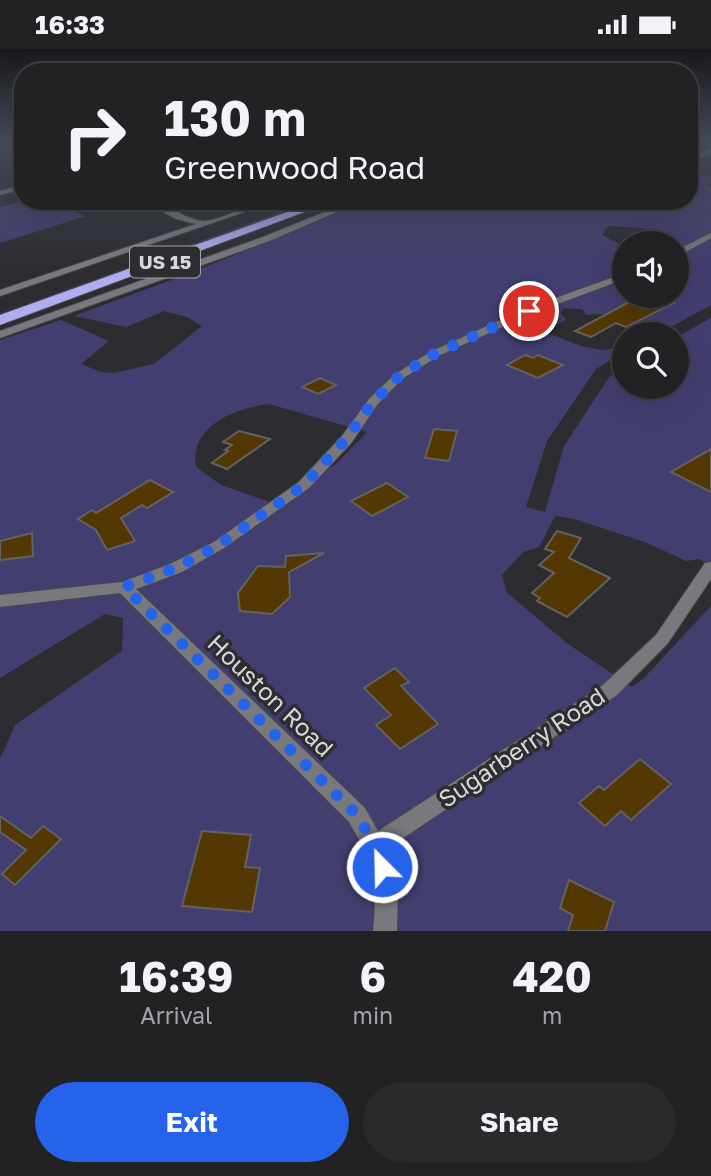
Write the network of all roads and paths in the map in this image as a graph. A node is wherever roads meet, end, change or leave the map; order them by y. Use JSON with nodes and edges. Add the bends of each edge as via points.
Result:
{"nodes":[{"id":1,"x":164,"y":210,"type":"edge"},
{"id":2,"x":246,"y":210,"type":"edge"},
{"id":3,"x":280,"y":210,"type":"edge"},
{"id":4,"x":304,"y":210,"type":"edge"},
{"id":5,"x":337,"y":210,"type":"edge"},
{"id":6,"x":204,"y":225,"type":"junction"},
{"id":7,"x":711,"y":236,"type":"edge"},
{"id":8,"x":695,"y":244,"type":"junction"},
{"id":9,"x":689,"y":247,"type":"edge"},
{"id":10,"x":711,"y":248,"type":"edge"},
{"id":11,"x":612,"y":281,"type":"edge"},
{"id":12,"x":0,"y":293,"type":"edge"},
{"id":13,"x":0,"y":307,"type":"edge"},
{"id":14,"x":0,"y":320,"type":"edge"},
{"id":15,"x":0,"y":335,"type":"edge"},
{"id":16,"x":711,"y":567,"type":"edge"},
{"id":17,"x":124,"y":587,"type":"junction"},
{"id":18,"x":0,"y":601,"type":"edge"},
{"id":19,"x":375,"y":845,"type":"junction"},
{"id":20,"x":386,"y":931,"type":"edge"}],
"edges":[{"from":1,"to":6,"type":"street"},
{"from":2,"to":6,"type":"street"},
{"from":3,"to":13,"type":"highway","number":"US 15"},
{"from":4,"to":14,"type":"highway","number":"US 15"},
{"from":5,"to":15,"type":"street"},
{"from":6,"to":12,"type":"street"},
{"from":7,"to":8,"type":"street"},
{"from":8,"to":9,"type":"street"},
{"from":8,"to":10,"type":"street"},
{"from":11,"to":17,"type":"street","via":[[529,311],[434,354],[398,377],[373,402],[304,485],[219,545],[176,568]]},
{"from":16,"to":19,"type":"street","name":"Sugarberry Road","via":[[662,639],[610,690]]},
{"from":17,"to":18,"type":"street"},
{"from":17,"to":19,"type":"street","name":"Houston Road","via":[[357,815]]},
{"from":19,"to":20,"type":"street","via":[[390,889]]}]}
